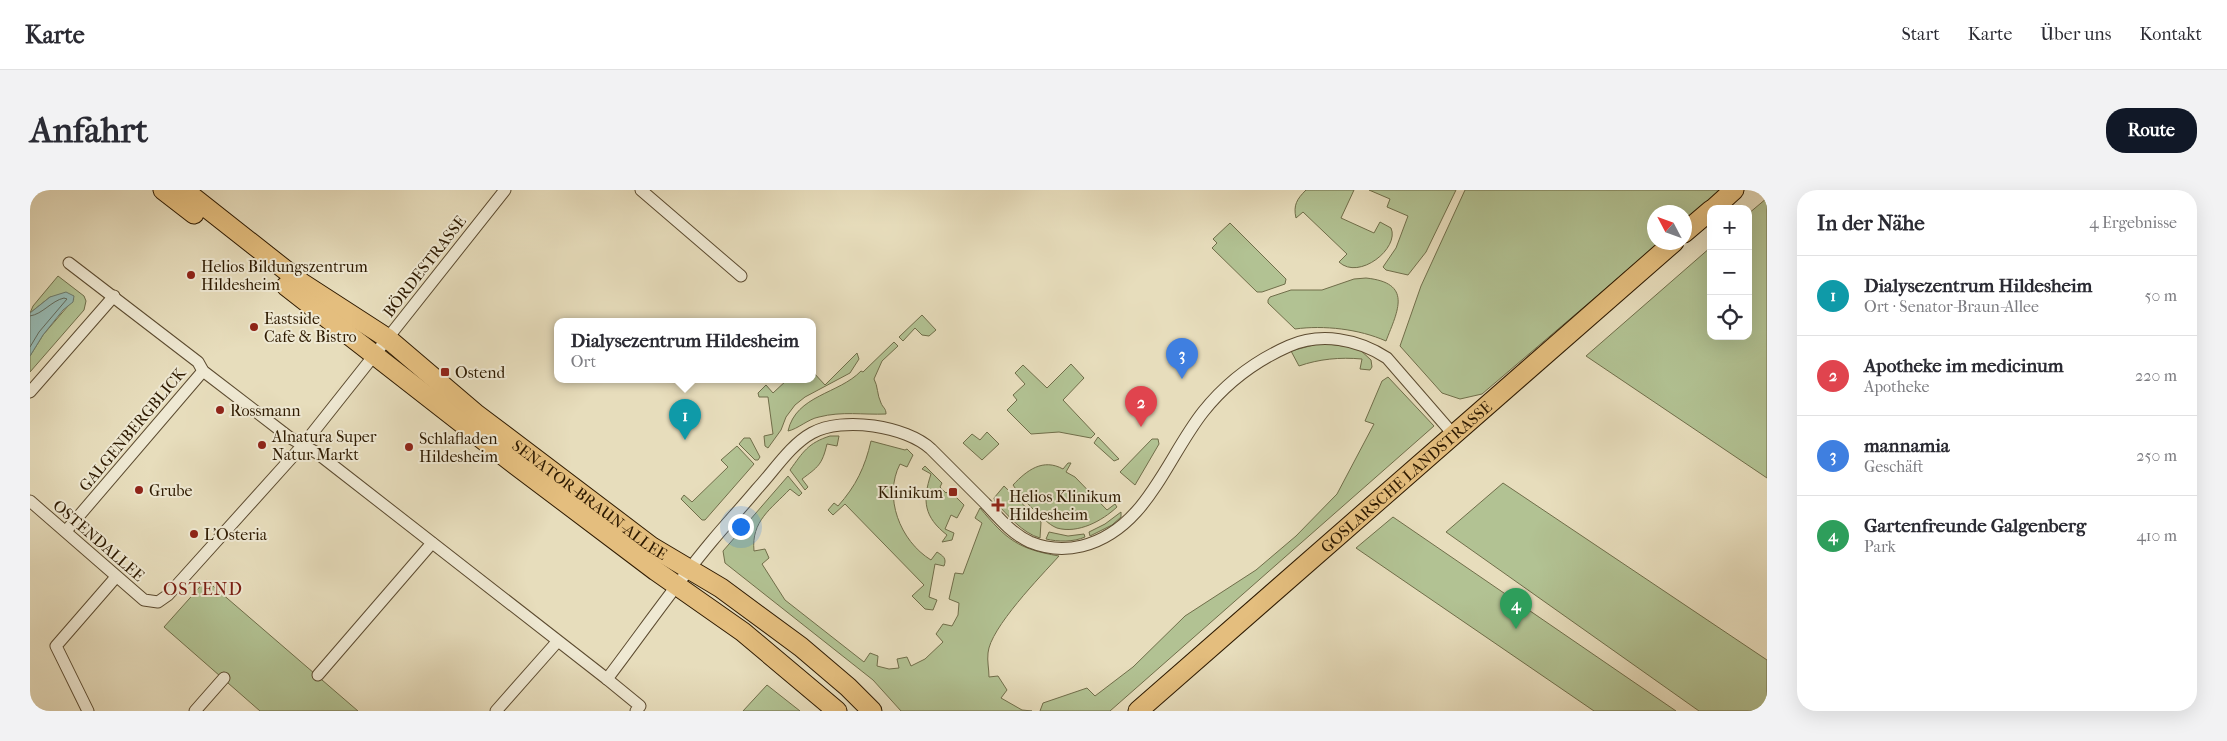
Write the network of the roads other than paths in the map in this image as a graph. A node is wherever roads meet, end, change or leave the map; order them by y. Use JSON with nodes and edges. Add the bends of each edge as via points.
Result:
{"nodes":[{"id":1,"x":163,"y":190,"type":"edge"},
{"id":2,"x":184,"y":190,"type":"edge"},
{"id":3,"x":505,"y":190,"type":"edge"},
{"id":4,"x":641,"y":190,"type":"edge"},
{"id":5,"x":1734,"y":190,"type":"edge"},
{"id":6,"x":1718,"y":205,"type":"edge"},
{"id":7,"x":1707,"y":214,"type":"edge"},
{"id":8,"x":1692,"y":226,"type":"edge"},
{"id":9,"x":1665,"y":250,"type":"edge"},
{"id":10,"x":69,"y":263,"type":"dead end"},
{"id":11,"x":741,"y":276,"type":"dead end"},
{"id":12,"x":114,"y":296,"type":"junction"},
{"id":13,"x":387,"y":338,"type":"junction"},
{"id":14,"x":374,"y":355,"type":"junction"},
{"id":15,"x":203,"y":371,"type":"junction"},
{"id":16,"x":30,"y":392,"type":"edge"},
{"id":17,"x":1452,"y":434,"type":"junction"},
{"id":18,"x":303,"y":445,"type":"junction"},
{"id":19,"x":30,"y":500,"type":"edge"},
{"id":20,"x":66,"y":531,"type":"junction"},
{"id":21,"x":432,"y":543,"type":"junction"},
{"id":22,"x":690,"y":570,"type":"junction"},
{"id":23,"x":116,"y":577,"type":"junction"},
{"id":24,"x":677,"y":587,"type":"junction"},
{"id":25,"x":557,"y":642,"type":"junction"},
{"id":26,"x":318,"y":675,"type":"dead end"},
{"id":27,"x":224,"y":678,"type":"dead end"},
{"id":28,"x":607,"y":679,"type":"junction"},
{"id":29,"x":88,"y":711,"type":"edge"},
{"id":30,"x":195,"y":711,"type":"edge"},
{"id":31,"x":496,"y":711,"type":"edge"},
{"id":32,"x":636,"y":711,"type":"edge"},
{"id":33,"x":837,"y":711,"type":"edge"},
{"id":34,"x":872,"y":711,"type":"edge"},
{"id":35,"x":1138,"y":711,"type":"edge"}],
"edges":[{"from":1,"to":14,"type":"main road","name":"SENATOR-BRAUN-ALLEE"},
{"from":2,"to":13,"type":"main road","name":"SENATOR-BRAUN-ALLEE","via":[[302,283]]},
{"from":3,"to":13,"type":"street","name":"BÖRDESTRASSE"},
{"from":4,"to":11,"type":"street"},
{"from":5,"to":6,"type":"main road"},
{"from":7,"to":8,"type":"main road"},
{"from":9,"to":17,"type":"main road","name":"GOSLARSCHE LANDSTRASSE"},
{"from":10,"to":12,"type":"street","name":"GALGENBERGBLICK"},
{"from":12,"to":15,"type":"street","name":"GALGENBERGBLICK","via":[[198,362]]},
{"from":12,"to":16,"type":"street"},
{"from":13,"to":14,"type":"street","name":"OSTENDALLEE"},
{"from":13,"to":22,"type":"main road","name":"SENATOR-BRAUN-ALLEE","via":[[498,432],[652,547]]},
{"from":14,"to":18,"type":"street","name":"OSTENDALLEE"},
{"from":14,"to":24,"type":"main road","name":"SENATOR-BRAUN-ALLEE"},
{"from":15,"to":18,"type":"street","name":"GALGENBERGBLICK"},
{"from":15,"to":20,"type":"street","name":"GALGENBERGBLICK"},
{"from":17,"to":22,"type":"street","via":[[1379,352],[1356,343],[1313,339],[1295,344],[1253,365],[1214,399],[1184,439],[1145,502],[1126,523],[1101,540],[1065,548],[1046,547],[1018,536],[926,444],[901,432],[875,426],[832,427],[815,431],[794,447]]},
{"from":17,"to":35,"type":"main road","name":"GOSLARSCHE LANDSTRASSE"},
{"from":18,"to":21,"type":"street","name":"GALGENBERGBLICK"},
{"from":18,"to":23,"type":"street","name":"OSTENDALLEE","via":[[168,596],[158,602],[144,600]]},
{"from":19,"to":20,"type":"street","name":"OSTENDALLEE"},
{"from":20,"to":23,"type":"street","name":"OSTENDALLEE"},
{"from":21,"to":25,"type":"street","name":"GALGENBERGBLICK"},
{"from":21,"to":26,"type":"street"},
{"from":22,"to":24,"type":"street"},
{"from":22,"to":34,"type":"main road","name":"SENATOR-BRAUN-ALLEE","via":[[721,588],[801,647]]},
{"from":23,"to":29,"type":"street","via":[[56,646]]},
{"from":24,"to":28,"type":"street"},
{"from":24,"to":33,"type":"main road","name":"SENATOR-BRAUN-ALLEE","via":[[743,632]]},
{"from":25,"to":28,"type":"street","name":"GALGENBERGBLICK"},
{"from":25,"to":31,"type":"street"},
{"from":27,"to":30,"type":"street"},
{"from":28,"to":32,"type":"street","name":"GALGENBERGBLICK","via":[[640,706]]}]}
